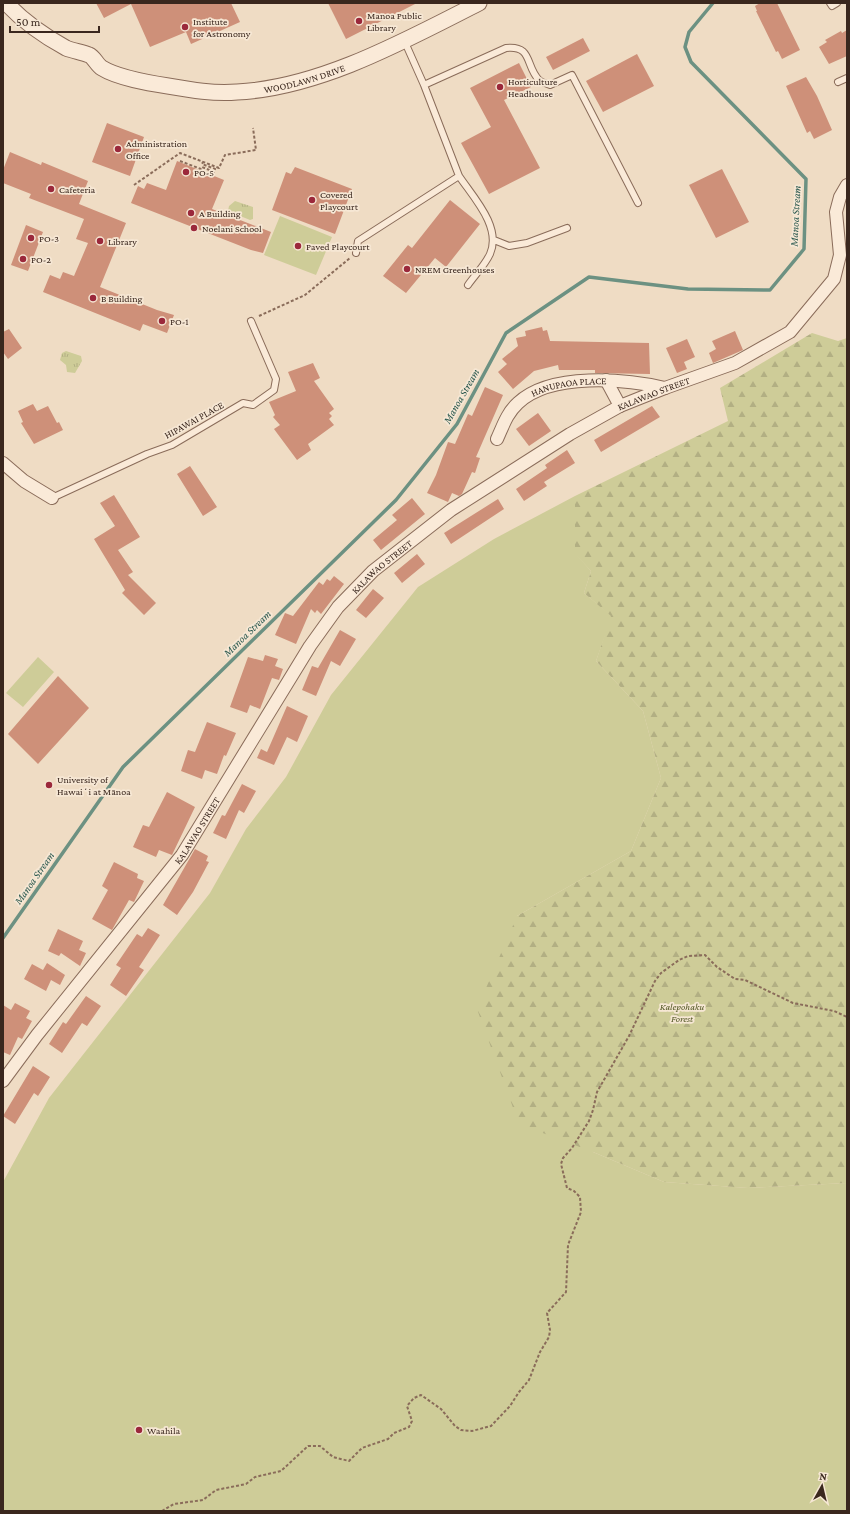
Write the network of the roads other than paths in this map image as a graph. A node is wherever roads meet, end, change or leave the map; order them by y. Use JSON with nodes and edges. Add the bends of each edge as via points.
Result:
{"nodes":[{"id":1,"x":6,"y":3,"type":"edge"},
{"id":2,"x":477,"y":3,"type":"edge"},
{"id":3,"x":830,"y":3,"type":"edge"},
{"id":4,"x":837,"y":3,"type":"edge"},
{"id":5,"x":404,"y":40,"type":"junction"},
{"id":6,"x":847,"y":78,"type":"edge"},
{"id":7,"x":838,"y":82,"type":"dead end"},
{"id":8,"x":424,"y":85,"type":"junction"},
{"id":9,"x":459,"y":176,"type":"junction"},
{"id":10,"x":847,"y":185,"type":"edge"},
{"id":11,"x":638,"y":203,"type":"dead end"},
{"id":12,"x":567,"y":228,"type":"dead end"},
{"id":13,"x":494,"y":240,"type":"junction"},
{"id":14,"x":356,"y":253,"type":"road end"},
{"id":15,"x":468,"y":285,"type":"dead end"},
{"id":16,"x":250,"y":321,"type":"road end"},
{"id":17,"x":606,"y":380,"type":"junction"},
{"id":18,"x":665,"y":388,"type":"junction"},
{"id":19,"x":620,"y":406,"type":"junction"},
{"id":20,"x":497,"y":439,"type":"dead end"},
{"id":21,"x":3,"y":463,"type":"edge"},
{"id":22,"x":52,"y":498,"type":"joint"},
{"id":23,"x":3,"y":1081,"type":"edge"}],
"edges":[{"from":1,"to":5,"type":"street","name":"WOODLAWN DRIVE","via":[[20,18],[37,30],[67,48],[91,56],[101,67],[156,84],[198,91],[236,92],[279,87],[323,75]]},
{"from":2,"to":5,"type":"street","name":"WOODLAWN DRIVE"},
{"from":3,"to":4,"type":"lane","via":[[832,6]]},
{"from":5,"to":8,"type":"lane"},
{"from":6,"to":7,"type":"lane"},
{"from":8,"to":9,"type":"lane"},
{"from":8,"to":11,"type":"lane","via":[[506,48],[515,47],[524,51],[539,80],[550,85],[572,75]]},
{"from":9,"to":13,"type":"lane","via":[[490,225]]},
{"from":9,"to":14,"type":"lane","via":[[358,241]]},
{"from":10,"to":18,"type":"street","name":"KALAWAO STREET","via":[[836,212],[840,255],[834,279],[790,332],[735,363]]},
{"from":12,"to":13,"type":"lane","via":[[527,244],[509,246]]},
{"from":13,"to":15,"type":"lane","via":[[490,255]]},
{"from":16,"to":22,"type":"lane","name":"HIPAWAI PLACE","via":[[276,379],[274,390],[253,404],[243,403],[172,445]]},
{"from":17,"to":18,"type":"street","name":"HANUPAOA PLACE"},
{"from":17,"to":19,"type":"street"},
{"from":17,"to":20,"type":"street","name":"HANUPAOA PLACE","via":[[548,386],[532,392],[508,415]]},
{"from":18,"to":19,"type":"street","name":"KALAWAO STREET"},
{"from":19,"to":23,"type":"street","name":"KALAWAO STREET","via":[[570,434],[451,510],[373,571],[338,607],[310,646],[182,855]]},
{"from":21,"to":22,"type":"street","via":[[24,481]]}]}
